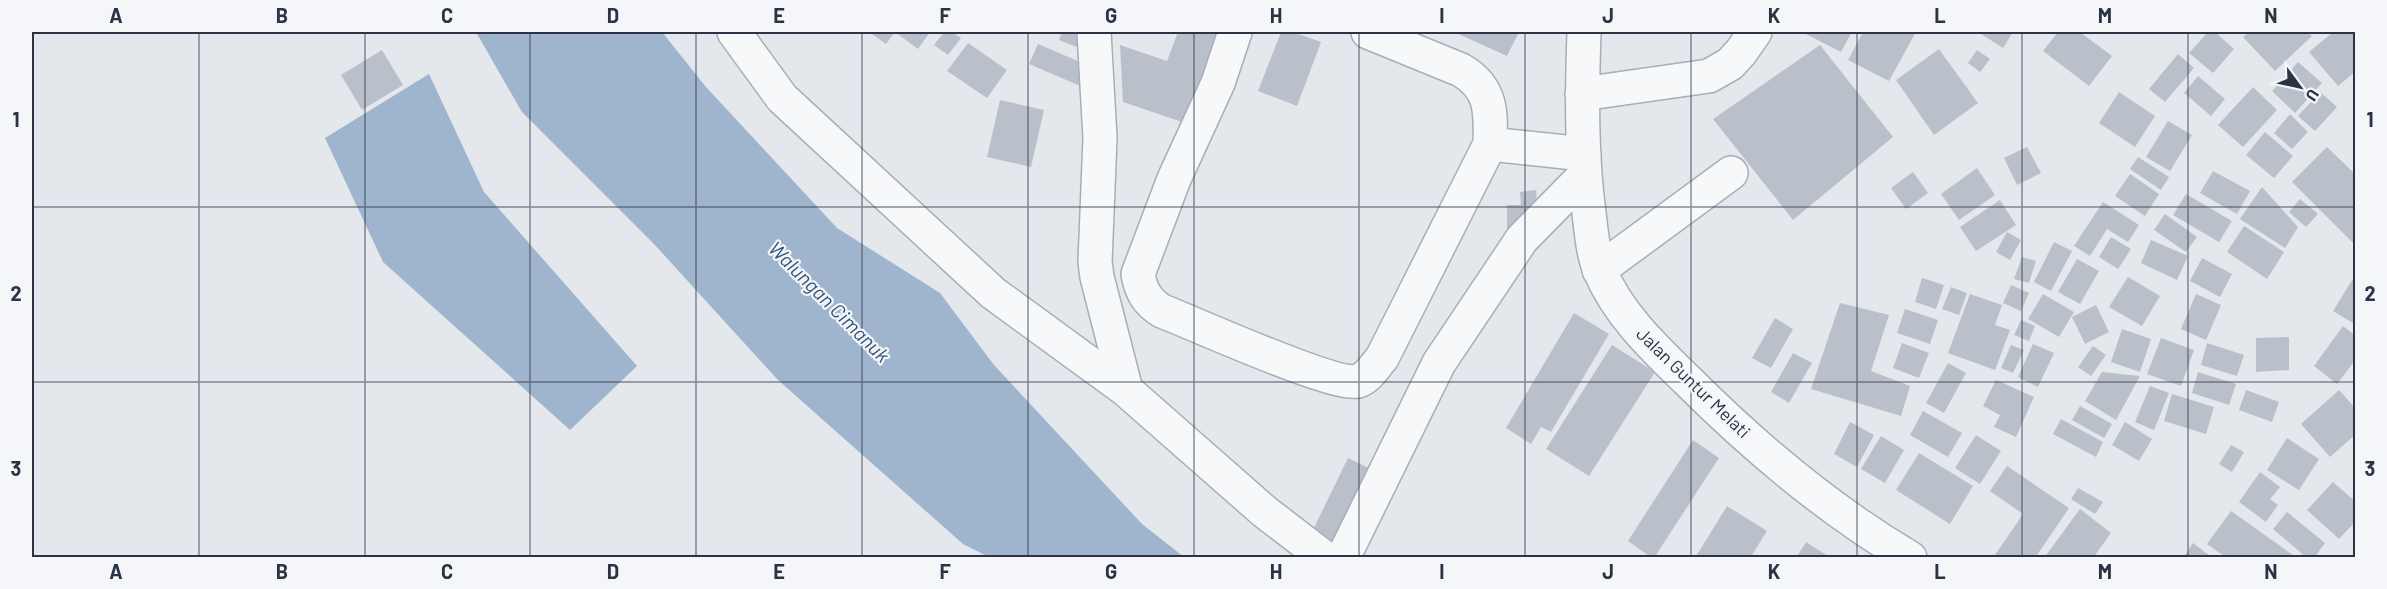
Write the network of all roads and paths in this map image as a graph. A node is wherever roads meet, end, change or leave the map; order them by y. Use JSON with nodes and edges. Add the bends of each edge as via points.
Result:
{"nodes":[{"id":1,"x":734,"y":32,"type":"edge"},
{"id":2,"x":1094,"y":32,"type":"edge"},
{"id":3,"x":1235,"y":32,"type":"edge"},
{"id":4,"x":1368,"y":32,"type":"edge"},
{"id":5,"x":1584,"y":32,"type":"edge"},
{"id":6,"x":1755,"y":32,"type":"edge"},
{"id":7,"x":1582,"y":94,"type":"junction"},
{"id":8,"x":1490,"y":144,"type":"junction"},
{"id":9,"x":1584,"y":165,"type":"junction"},
{"id":10,"x":1731,"y":173,"type":"dead end"},
{"id":11,"x":1599,"y":270,"type":"junction"},
{"id":12,"x":1126,"y":390,"type":"junction"},
{"id":13,"x":1325,"y":558,"type":"edge"},
{"id":14,"x":1343,"y":558,"type":"edge"},
{"id":15,"x":1910,"y":558,"type":"edge"}],
"edges":[{"from":1,"to":12,"type":"street","via":[[782,98],[993,293]]},
{"from":2,"to":12,"type":"street","via":[[1100,138],[1095,262]]},
{"from":3,"to":8,"type":"street","via":[[1218,83],[1174,179],[1138,274],[1146,298],[1162,310],[1285,361],[1346,382],[1360,380],[1382,358]]},
{"from":4,"to":8,"type":"street","via":[[1474,77],[1491,115]]},
{"from":5,"to":7,"type":"street","name":"Jalan Guntur Melati"},
{"from":6,"to":7,"type":"street","via":[[1730,64],[1709,76]]},
{"from":7,"to":9,"type":"street","name":"Jalan Guntur Melati"},
{"from":8,"to":9,"type":"street"},
{"from":9,"to":11,"type":"street","name":"Jalan Guntur Melati"},
{"from":9,"to":14,"type":"street","via":[[1522,239],[1439,363]]},
{"from":10,"to":11,"type":"street"},
{"from":11,"to":15,"type":"street","name":"Jalan Guntur Melati","via":[[1626,316],[1724,417],[1836,510]]},
{"from":12,"to":13,"type":"street","via":[[1265,512]]}]}
